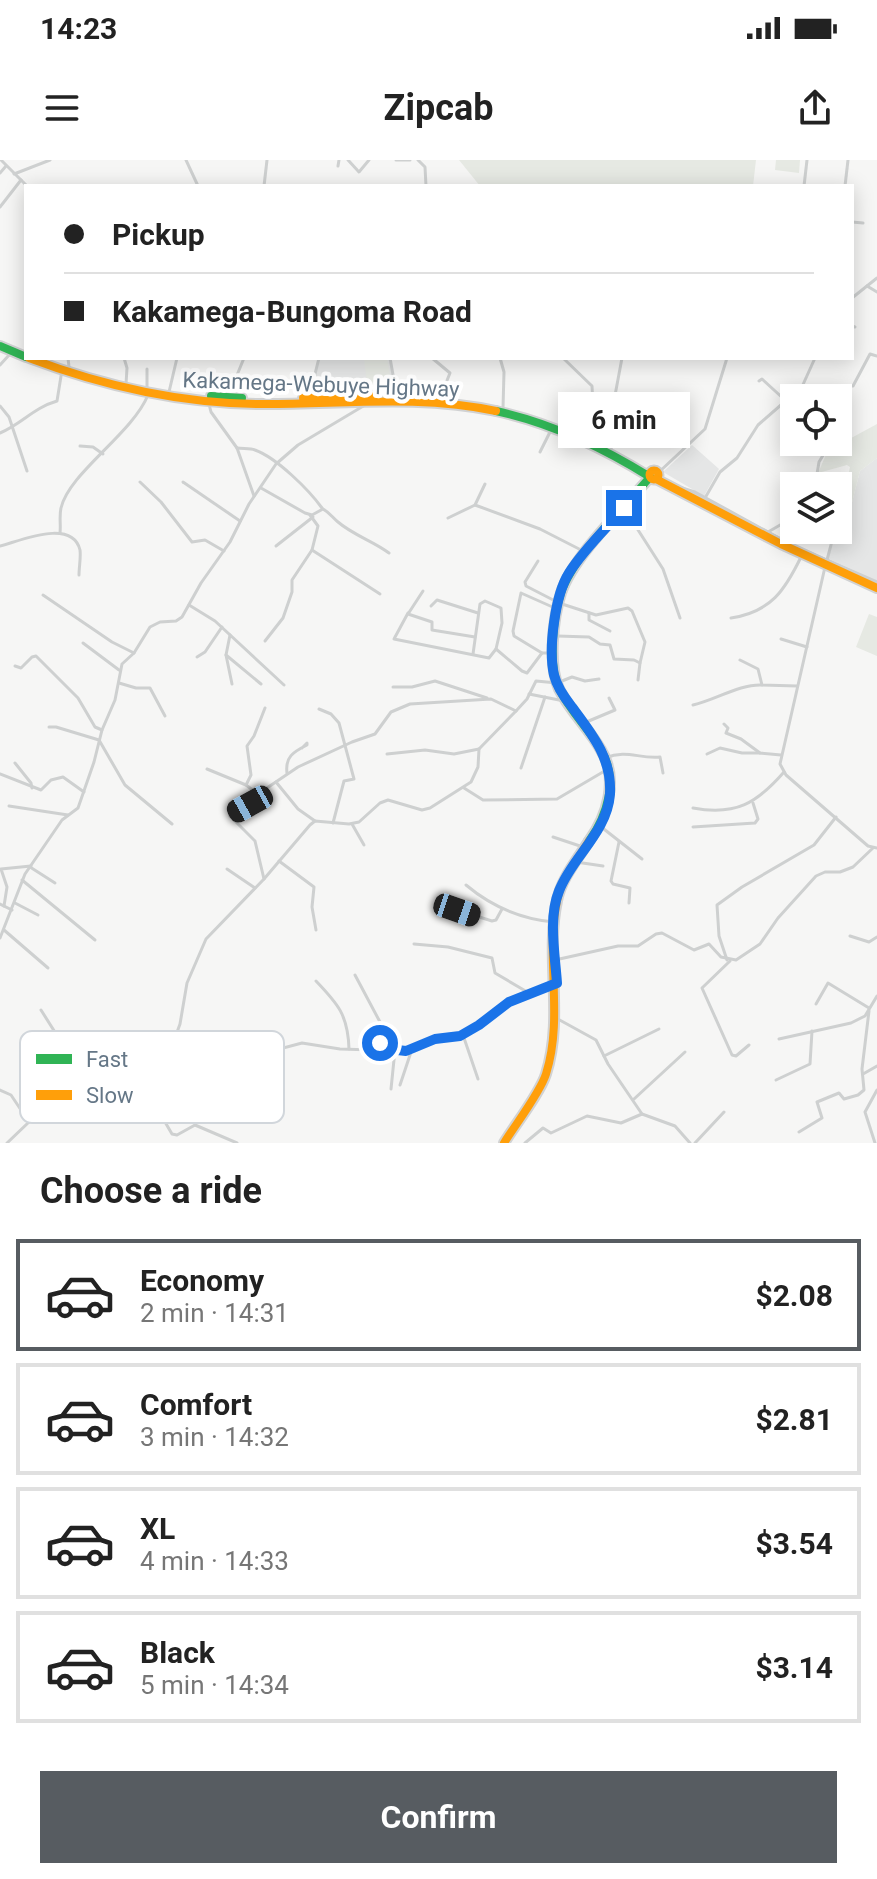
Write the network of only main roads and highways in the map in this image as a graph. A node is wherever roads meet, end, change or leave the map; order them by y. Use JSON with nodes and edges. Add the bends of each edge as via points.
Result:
{"nodes":[{"id":1,"x":0,"y":344,"type":"edge"},
{"id":2,"x":24,"y":354,"type":"edge"},
{"id":3,"x":24,"y":354,"type":"edge"},
{"id":4,"x":46,"y":360,"type":"edge"},
{"id":5,"x":66,"y":365,"type":"edge"},
{"id":6,"x":148,"y":391,"type":"junction"},
{"id":7,"x":654,"y":475,"type":"junction"},
{"id":8,"x":877,"y":587,"type":"edge"},
{"id":9,"x":504,"y":1143,"type":"edge"}],
"edges":[{"from":1,"to":2,"type":"main road","name":"Kakamega-Webuye Highway"},
{"from":1,"to":3,"type":"main road","name":"Kakamega-Webuye Highway"},
{"from":4,"to":5,"type":"main road","name":"Kakamega-Webuye Highway"},
{"from":5,"to":6,"type":"main road","name":"Kakamega-Webuye Highway"},
{"from":5,"to":6,"type":"main road","name":"Kakamega-Webuye Highway","via":[[101,383]]},
{"from":6,"to":7,"type":"main road","name":"Kakamega-Webuye Highway","via":[[238,403],[459,405],[552,428]]},
{"from":6,"to":7,"type":"main road","name":"Kakamega-Webuye Highway","via":[[238,398],[440,398],[503,408],[544,420]]},
{"from":7,"to":8,"type":"main road","name":"Kakamega-Webuye Highway"},
{"from":7,"to":8,"type":"main road","via":[[794,551]]},
{"from":7,"to":9,"type":"main road","via":[[565,579],[547,653],[557,683],[605,758],[610,794],[600,826],[559,891],[554,922],[556,1018],[546,1076]]}]}
